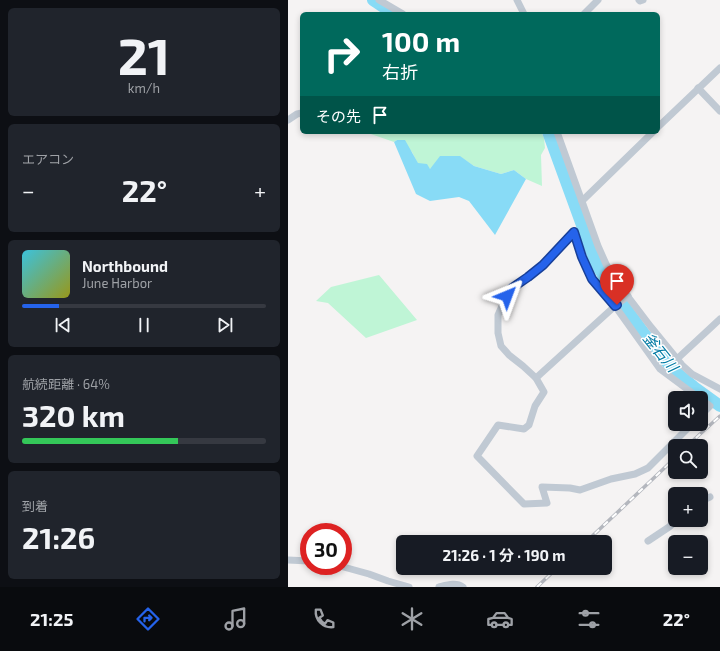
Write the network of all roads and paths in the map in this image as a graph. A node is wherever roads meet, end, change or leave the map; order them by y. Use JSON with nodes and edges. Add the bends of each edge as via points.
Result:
{"nodes":[{"id":1,"x":379,"y":0,"type":"edge"},
{"id":2,"x":517,"y":0,"type":"edge"},
{"id":3,"x":598,"y":0,"type":"edge"},
{"id":4,"x":639,"y":0,"type":"edge"},
{"id":5,"x":643,"y":0,"type":"edge"},
{"id":6,"x":400,"y":12,"type":"edge"},
{"id":7,"x":523,"y":12,"type":"edge"},
{"id":8,"x":586,"y":12,"type":"edge"},
{"id":9,"x":720,"y":68,"type":"edge"},
{"id":10,"x":698,"y":88,"type":"junction"},
{"id":11,"x":720,"y":111,"type":"edge"},
{"id":12,"x":300,"y":114,"type":"edge"},
{"id":13,"x":288,"y":120,"type":"edge"},
{"id":14,"x":660,"y":125,"type":"edge"},
{"id":15,"x":557,"y":134,"type":"edge"},
{"id":16,"x":651,"y":134,"type":"edge"},
{"id":17,"x":582,"y":201,"type":"junction"},
{"id":18,"x":626,"y":297,"type":"junction"},
{"id":19,"x":616,"y":305,"type":"junction"},
{"id":20,"x":720,"y":319,"type":"edge"},
{"id":21,"x":677,"y":360,"type":"junction"},
{"id":22,"x":536,"y":378,"type":"junction"},
{"id":23,"x":720,"y":389,"type":"edge"},
{"id":24,"x":689,"y":391,"type":"edge"},
{"id":25,"x":685,"y":431,"type":"edge"},
{"id":26,"x":669,"y":527,"type":"edge"},
{"id":27,"x":648,"y":542,"type":"dead end"},
{"id":28,"x":288,"y":560,"type":"edge"},
{"id":29,"x":300,"y":561,"type":"edge"},
{"id":30,"x":352,"y":569,"type":"edge"},
{"id":31,"x":409,"y":587,"type":"edge"},
{"id":32,"x":439,"y":587,"type":"edge"},
{"id":33,"x":463,"y":587,"type":"edge"}],
"edges":[{"from":1,"to":6,"type":"street"},
{"from":2,"to":7,"type":"street"},
{"from":3,"to":8,"type":"street"},
{"from":4,"to":5,"type":"street"},
{"from":9,"to":10,"type":"street"},
{"from":10,"to":11,"type":"street"},
{"from":10,"to":14,"type":"street"},
{"from":12,"to":13,"type":"street"},
{"from":15,"to":17,"type":"street"},
{"from":16,"to":17,"type":"street"},
{"from":17,"to":18,"type":"street","via":[[606,264]]},
{"from":18,"to":19,"type":"street"},
{"from":18,"to":21,"type":"street"},
{"from":19,"to":22,"type":"street"},
{"from":19,"to":22,"type":"street","via":[[592,279],[574,232],[543,265],[512,288],[498,315],[501,346]]},
{"from":19,"to":24,"type":"street","via":[[660,369]]},
{"from":20,"to":21,"type":"street"},
{"from":21,"to":23,"type":"street","via":[[692,374]]},
{"from":22,"to":25,"type":"street","via":[[544,392],[535,406],[529,425],[524,429],[498,425],[477,456],[524,504],[547,503],[542,487],[580,490],[635,474],[648,468]]},
{"from":26,"to":27,"type":"street"},
{"from":28,"to":29,"type":"street"},
{"from":30,"to":31,"type":"street"},
{"from":32,"to":33,"type":"street","via":[[451,584]]}]}
